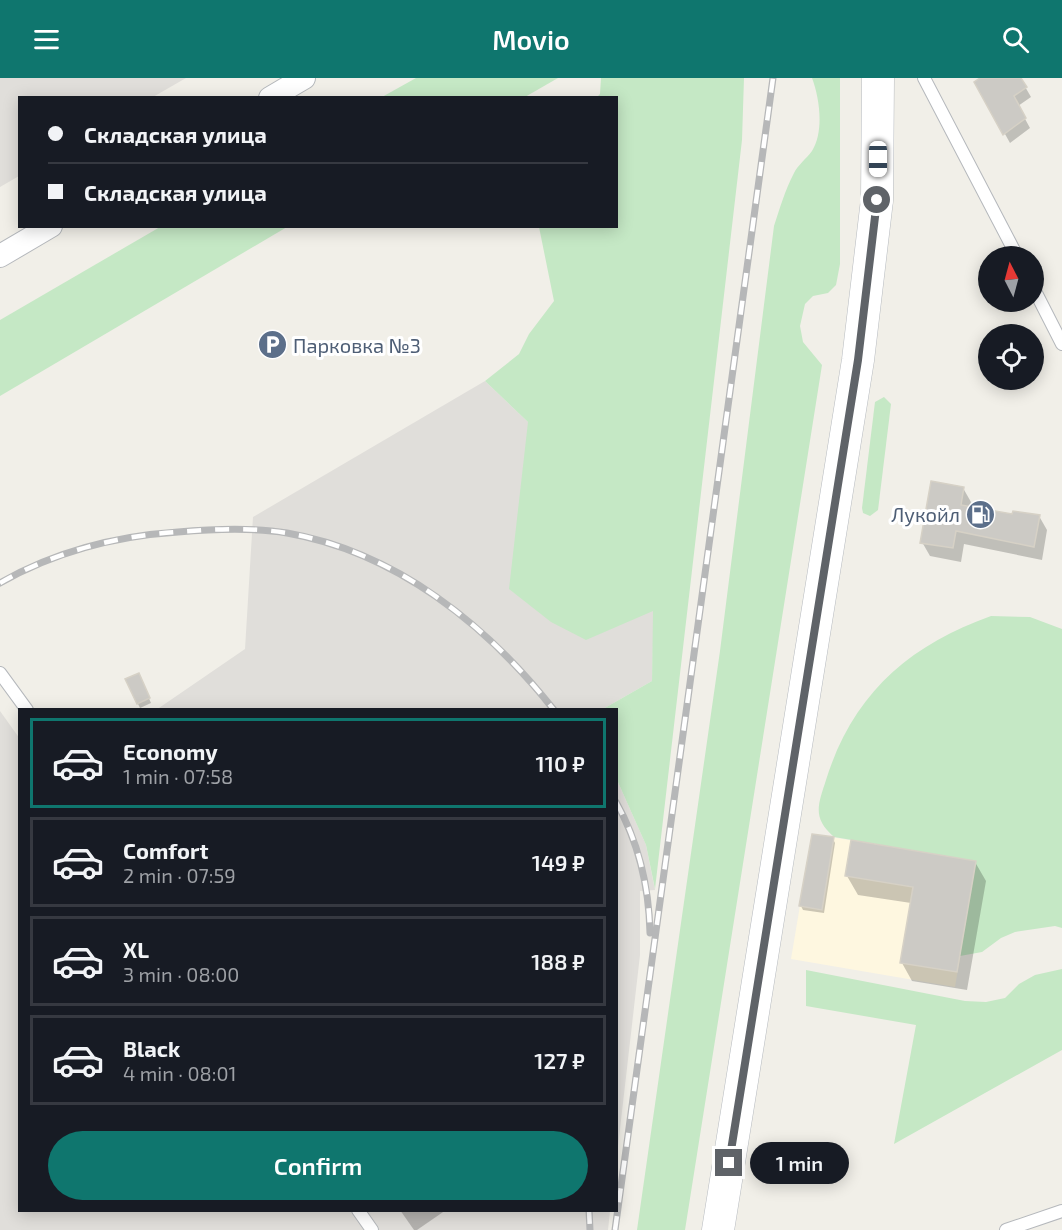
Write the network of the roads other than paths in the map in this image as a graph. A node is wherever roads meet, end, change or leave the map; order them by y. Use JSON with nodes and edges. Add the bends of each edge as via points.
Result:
{"nodes":[{"id":1,"x":304,"y":78,"type":"edge"},
{"id":2,"x":878,"y":78,"type":"edge"},
{"id":3,"x":924,"y":78,"type":"edge"},
{"id":4,"x":273,"y":96,"type":"edge"},
{"id":5,"x":48,"y":228,"type":"edge"},
{"id":6,"x":1012,"y":246,"type":"edge"},
{"id":7,"x":0,"y":256,"type":"edge"},
{"id":8,"x":1044,"y":309,"type":"edge"},
{"id":9,"x":1062,"y":344,"type":"edge"},
{"id":10,"x":0,"y":673,"type":"edge"},
{"id":11,"x":26,"y":708,"type":"edge"},
{"id":12,"x":1062,"y":1211,"type":"edge"},
{"id":13,"x":359,"y":1212,"type":"edge"},
{"id":14,"x":372,"y":1230,"type":"edge"},
{"id":15,"x":718,"y":1230,"type":"edge"},
{"id":16,"x":1006,"y":1230,"type":"edge"}],
"edges":[{"from":1,"to":4,"type":"street"},
{"from":2,"to":15,"type":"street","via":[[877,200],[858,360]]},
{"from":3,"to":6,"type":"lane"},
{"from":5,"to":7,"type":"street"},
{"from":8,"to":9,"type":"lane"},
{"from":10,"to":11,"type":"lane"},
{"from":12,"to":16,"type":"lane"},
{"from":13,"to":14,"type":"lane"}]}
